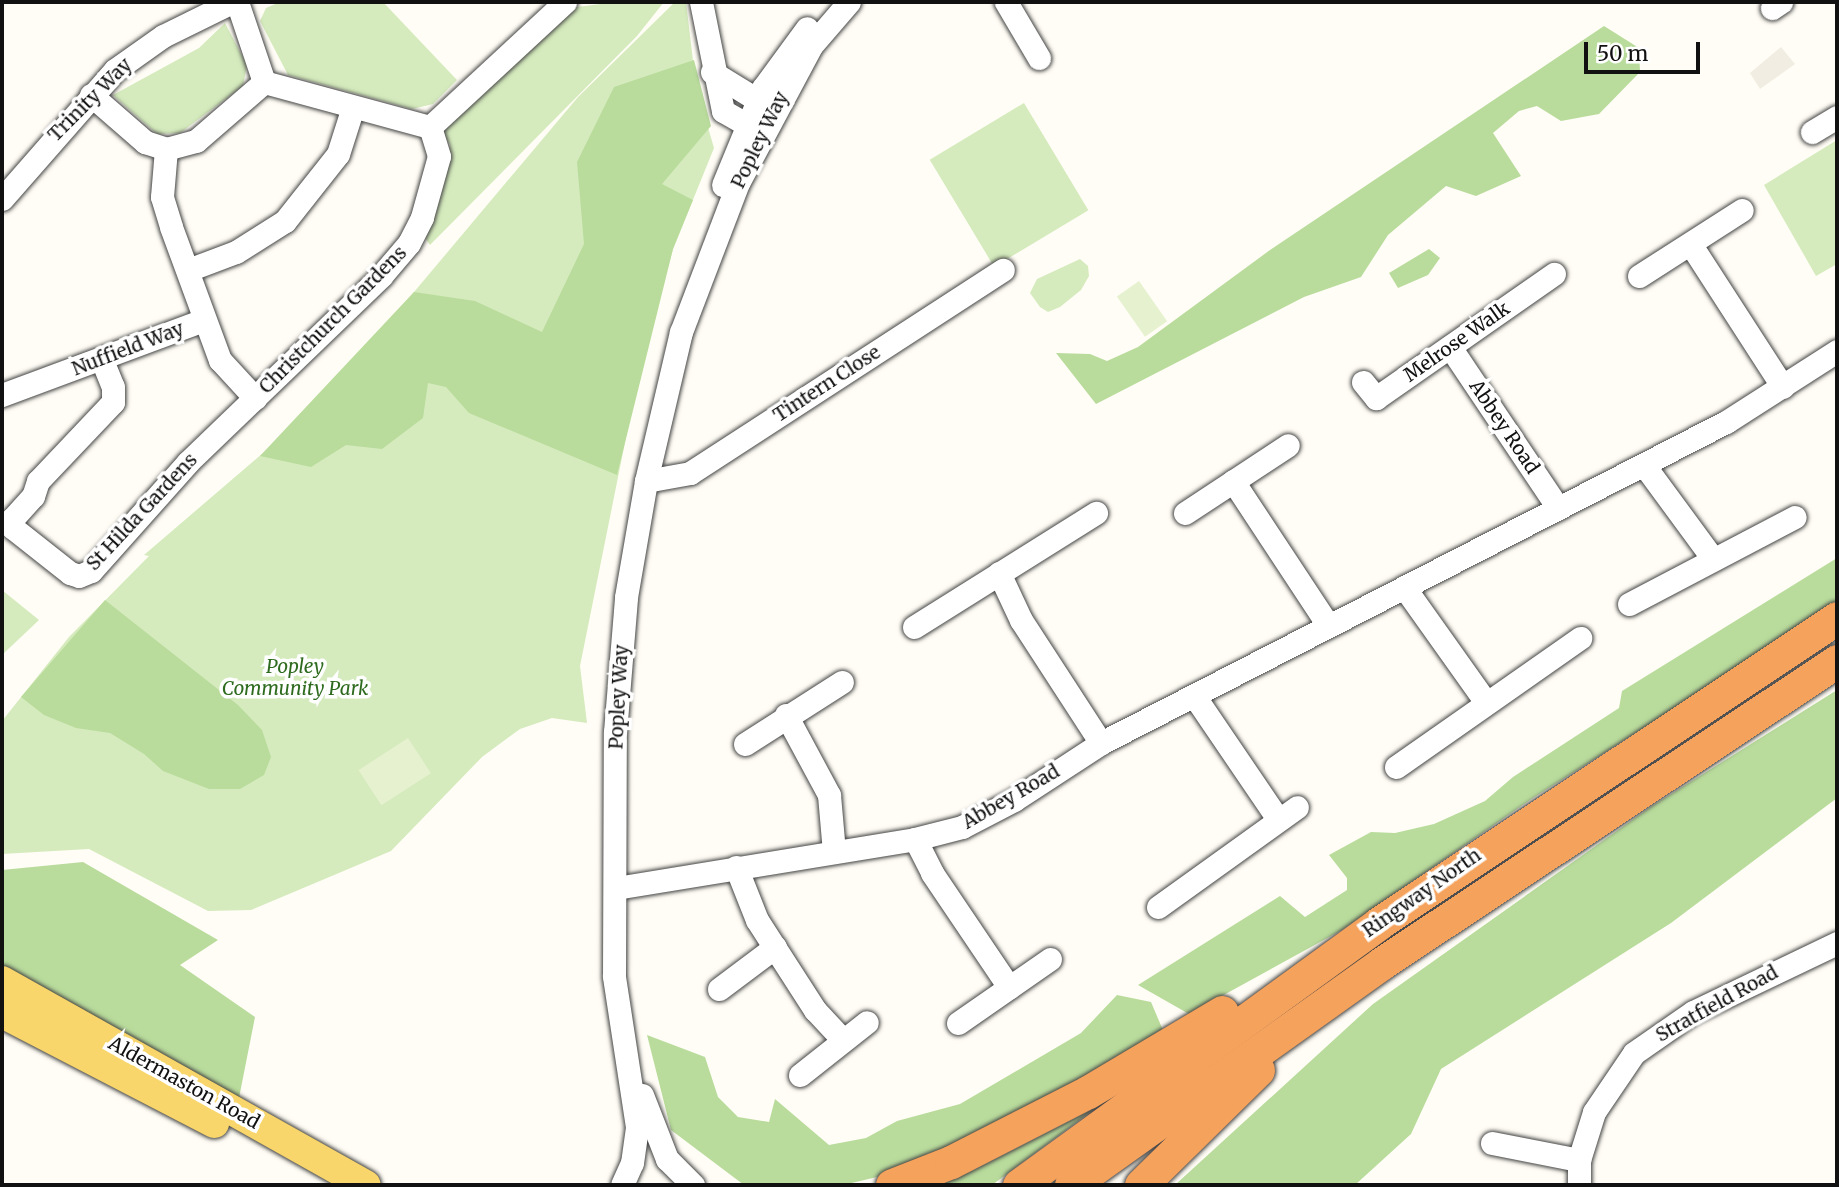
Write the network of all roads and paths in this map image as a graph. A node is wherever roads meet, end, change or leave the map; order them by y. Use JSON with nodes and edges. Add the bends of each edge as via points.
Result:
{"nodes":[{"id":1,"x":234,"y":2,"type":"edge"},
{"id":2,"x":565,"y":2,"type":"edge"},
{"id":3,"x":701,"y":2,"type":"edge"},
{"id":4,"x":831,"y":2,"type":"edge"},
{"id":5,"x":849,"y":2,"type":"edge"},
{"id":6,"x":1006,"y":2,"type":"edge"},
{"id":7,"x":1039,"y":59,"type":"dead end"},
{"id":8,"x":712,"y":72,"type":"junction"},
{"id":9,"x":264,"y":82,"type":"junction"},
{"id":10,"x":91,"y":95,"type":"junction"},
{"id":11,"x":765,"y":105,"type":"junction"},
{"id":12,"x":354,"y":107,"type":"junction"},
{"id":13,"x":1837,"y":117,"type":"edge"},
{"id":14,"x":430,"y":127,"type":"junction"},
{"id":15,"x":755,"y":129,"type":"junction"},
{"id":16,"x":1812,"y":132,"type":"dead end"},
{"id":17,"x":166,"y":149,"type":"junction"},
{"id":18,"x":2,"y":198,"type":"edge"},
{"id":19,"x":1742,"y":210,"type":"dead end"},
{"id":20,"x":1691,"y":245,"type":"junction"},
{"id":21,"x":1003,"y":270,"type":"dead end"},
{"id":22,"x":188,"y":271,"type":"junction"},
{"id":23,"x":1554,"y":274,"type":"dead end"},
{"id":24,"x":1639,"y":276,"type":"dead end"},
{"id":25,"x":204,"y":320,"type":"junction"},
{"id":26,"x":1450,"y":347,"type":"junction"},
{"id":27,"x":1837,"y":351,"type":"edge"},
{"id":28,"x":102,"y":360,"type":"junction"},
{"id":29,"x":1363,"y":382,"type":"dead end"},
{"id":30,"x":1783,"y":387,"type":"junction"},
{"id":31,"x":2,"y":395,"type":"edge"},
{"id":32,"x":256,"y":398,"type":"junction"},
{"id":33,"x":1288,"y":445,"type":"dead end"},
{"id":34,"x":1644,"y":465,"type":"junction"},
{"id":35,"x":646,"y":481,"type":"junction"},
{"id":36,"x":1233,"y":481,"type":"junction"},
{"id":37,"x":1558,"y":508,"type":"junction"},
{"id":38,"x":1096,"y":513,"type":"dead end"},
{"id":39,"x":1185,"y":513,"type":"dead end"},
{"id":40,"x":1795,"y":517,"type":"dead end"},
{"id":41,"x":1713,"y":559,"type":"junction"},
{"id":42,"x":999,"y":573,"type":"junction"},
{"id":43,"x":1404,"y":587,"type":"junction"},
{"id":44,"x":1635,"y":595,"type":"dead end"},
{"id":45,"x":1837,"y":618,"type":"edge"},
{"id":46,"x":912,"y":625,"type":"dead end"},
{"id":47,"x":1328,"y":625,"type":"junction"},
{"id":48,"x":1580,"y":638,"type":"dead end"},
{"id":49,"x":1837,"y":661,"type":"edge"},
{"id":50,"x":842,"y":682,"type":"dead end"},
{"id":51,"x":1195,"y":697,"type":"junction"},
{"id":52,"x":1485,"y":701,"type":"junction"},
{"id":53,"x":786,"y":715,"type":"junction"},
{"id":54,"x":1101,"y":743,"type":"junction"},
{"id":55,"x":745,"y":744,"type":"dead end"},
{"id":56,"x":1396,"y":767,"type":"dead end"},
{"id":57,"x":915,"y":839,"type":"junction"},
{"id":58,"x":834,"y":852,"type":"junction"},
{"id":59,"x":736,"y":867,"type":"junction"},
{"id":60,"x":617,"y":888,"type":"junction"},
{"id":61,"x":1158,"y":907,"type":"dead end"},
{"id":62,"x":1379,"y":923,"type":"junction"},
{"id":63,"x":1837,"y":943,"type":"edge"},
{"id":64,"x":775,"y":947,"type":"junction"},
{"id":65,"x":1049,"y":959,"type":"dead end"},
{"id":66,"x":1382,"y":963,"type":"junction"},
{"id":67,"x":2,"y":981,"type":"edge"},
{"id":68,"x":1009,"y":987,"type":"junction"},
{"id":69,"x":719,"y":989,"type":"dead end"},
{"id":70,"x":2,"y":1013,"type":"edge"},
{"id":71,"x":867,"y":1023,"type":"dead end"},
{"id":72,"x":958,"y":1024,"type":"dead end"},
{"id":73,"x":842,"y":1038,"type":"junction"},
{"id":74,"x":631,"y":1066,"type":"junction"},
{"id":75,"x":800,"y":1075,"type":"dead end"},
{"id":76,"x":1492,"y":1144,"type":"dead end"},
{"id":77,"x":1579,"y":1160,"type":"junction"},
{"id":78,"x":323,"y":1185,"type":"edge"},
{"id":79,"x":366,"y":1185,"type":"edge"},
{"id":80,"x":622,"y":1185,"type":"edge"},
{"id":81,"x":693,"y":1185,"type":"edge"},
{"id":82,"x":892,"y":1185,"type":"edge"},
{"id":83,"x":1019,"y":1185,"type":"edge"},
{"id":84,"x":1070,"y":1185,"type":"edge"},
{"id":85,"x":1141,"y":1185,"type":"edge"},
{"id":86,"x":1579,"y":1185,"type":"edge"}],
"edges":[{"from":1,"to":9,"type":"street"},
{"from":1,"to":10,"type":"street","name":"Trinity Way","via":[[163,36],[115,70]]},
{"from":2,"to":14,"type":"street"},
{"from":3,"to":8,"type":"street"},
{"from":4,"to":11,"type":"street","name":"Popley Way","via":[[771,74]]},
{"from":5,"to":11,"type":"street","name":"Popley Way"},
{"from":6,"to":7,"type":"street"},
{"from":8,"to":11,"type":"street"},
{"from":8,"to":15,"type":"street","via":[[723,111]]},
{"from":9,"to":12,"type":"street"},
{"from":9,"to":17,"type":"street","via":[[196,141]]},
{"from":10,"to":17,"type":"street","via":[[145,142]]},
{"from":10,"to":18,"type":"street","name":"Trinity Way"},
{"from":11,"to":15,"type":"street","name":"Popley Way"},
{"from":12,"to":14,"type":"street"},
{"from":12,"to":22,"type":"street","via":[[338,154],[285,221],[236,252]]},
{"from":13,"to":16,"type":"street"},
{"from":14,"to":32,"type":"street","name":"Christchurch Gardens","via":[[439,156],[422,217],[409,243]]},
{"from":15,"to":35,"type":"street","name":"Popley Way","via":[[681,332]]},
{"from":17,"to":22,"type":"street","name":"Nuffield Way","via":[[162,197]]},
{"from":19,"to":20,"type":"street"},
{"from":20,"to":24,"type":"street"},
{"from":20,"to":30,"type":"street"},
{"from":21,"to":35,"type":"street","name":"Tintern Close","via":[[690,473]]},
{"from":22,"to":25,"type":"street","name":"Nuffield Way"},
{"from":23,"to":26,"type":"street","name":"Melrose Walk"},
{"from":25,"to":28,"type":"street","name":"Nuffield Way"},
{"from":25,"to":32,"type":"street","via":[[220,360]]},
{"from":26,"to":29,"type":"street","name":"Melrose Walk","via":[[1376,398]]},
{"from":26,"to":37,"type":"street","name":"Abbey Road"},
{"from":27,"to":30,"type":"street","name":"Abbey Road"},
{"from":28,"to":31,"type":"street","name":"Nuffield Way"},
{"from":28,"to":32,"type":"street","name":"St Hilda Gardens","via":[[113,387],[113,402],[38,481],[33,496],[12,519],[13,528],[79,576],[91,571],[188,462]]},
{"from":30,"to":34,"type":"street","name":"Abbey Road"},
{"from":33,"to":36,"type":"street"},
{"from":34,"to":37,"type":"street","name":"Abbey Road"},
{"from":34,"to":41,"type":"street"},
{"from":35,"to":60,"type":"street","name":"Popley Way","via":[[625,597],[616,702]]},
{"from":36,"to":39,"type":"street"},
{"from":36,"to":47,"type":"street"},
{"from":37,"to":43,"type":"street","name":"Abbey Road"},
{"from":38,"to":42,"type":"street"},
{"from":40,"to":41,"type":"street"},
{"from":41,"to":44,"type":"street"},
{"from":42,"to":46,"type":"street"},
{"from":42,"to":54,"type":"street","via":[[1021,620]]},
{"from":43,"to":47,"type":"street","name":"Abbey Road"},
{"from":43,"to":52,"type":"street"},
{"from":45,"to":62,"type":"highway","name":"Ringway North"},
{"from":47,"to":51,"type":"street","name":"Abbey Road"},
{"from":48,"to":52,"type":"street"},
{"from":49,"to":66,"type":"highway","name":"Ringway North"},
{"from":50,"to":53,"type":"street"},
{"from":51,"to":54,"type":"street","name":"Abbey Road"},
{"from":51,"to":61,"type":"street","via":[[1288,813]]},
{"from":52,"to":56,"type":"street"},
{"from":53,"to":55,"type":"street"},
{"from":53,"to":58,"type":"street","via":[[829,795]]},
{"from":54,"to":57,"type":"street","name":"Abbey Road","via":[[986,815]]},
{"from":57,"to":58,"type":"street","name":"Abbey Road"},
{"from":57,"to":68,"type":"street","via":[[932,873]]},
{"from":58,"to":59,"type":"street","name":"Abbey Road"},
{"from":59,"to":60,"type":"street","name":"Abbey Road"},
{"from":59,"to":64,"type":"street","via":[[757,920]]},
{"from":60,"to":74,"type":"street","name":"Popley Way","via":[[614,976]]},
{"from":62,"to":82,"type":"highway","via":[[1088,1092],[951,1162]]},
{"from":62,"to":83,"type":"highway","name":"Ringway North"},
{"from":63,"to":77,"type":"street","name":"Stratfield Road","via":[[1693,1012],[1634,1053],[1594,1112]]},
{"from":64,"to":69,"type":"street"},
{"from":64,"to":73,"type":"street","via":[[815,1010]]},
{"from":65,"to":68,"type":"street"},
{"from":66,"to":84,"type":"highway","name":"Ringway North"},
{"from":66,"to":85,"type":"highway","via":[[1257,1071]]},
{"from":67,"to":79,"type":"main road","name":"Aldermaston Road"},
{"from":68,"to":72,"type":"street"},
{"from":70,"to":78,"type":"main road","name":"Aldermaston Road"},
{"from":71,"to":73,"type":"street"},
{"from":73,"to":75,"type":"street"},
{"from":74,"to":80,"type":"street","name":"Popley Way","via":[[637,1126],[632,1163]]},
{"from":74,"to":81,"type":"street","name":"Popley Way","via":[[667,1158]]},
{"from":76,"to":77,"type":"street"},
{"from":77,"to":86,"type":"street","name":"Stratfield Road"}]}
